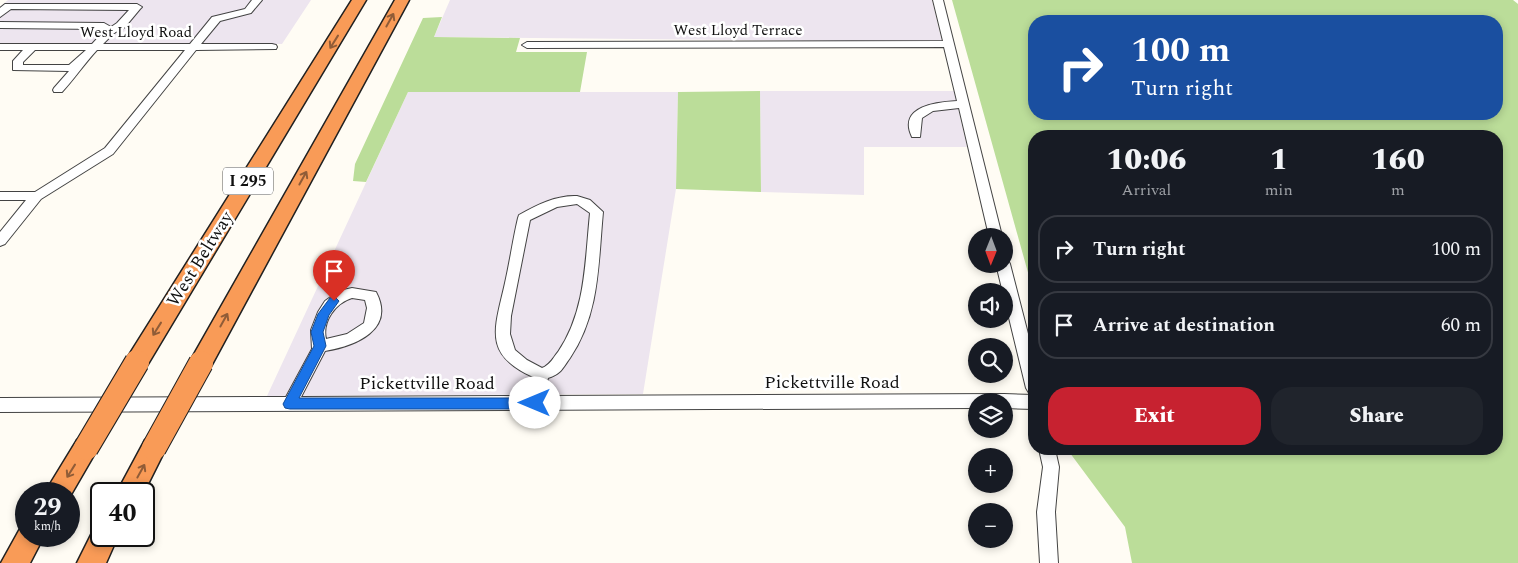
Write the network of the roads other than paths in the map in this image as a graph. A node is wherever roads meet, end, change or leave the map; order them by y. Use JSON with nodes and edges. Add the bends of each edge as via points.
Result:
{"nodes":[{"id":1,"x":257,"y":0,"type":"edge"},
{"id":2,"x":359,"y":0,"type":"edge"},
{"id":3,"x":402,"y":0,"type":"edge"},
{"id":4,"x":938,"y":0,"type":"edge"},
{"id":5,"x":0,"y":14,"type":"edge"},
{"id":6,"x":0,"y":25,"type":"edge"},
{"id":7,"x":110,"y":31,"type":"junction"},
{"id":8,"x":949,"y":44,"type":"junction"},
{"id":9,"x":527,"y":45,"type":"dead end"},
{"id":10,"x":0,"y":47,"type":"edge"},
{"id":11,"x":32,"y":47,"type":"junction"},
{"id":12,"x":95,"y":47,"type":"junction"},
{"id":13,"x":195,"y":47,"type":"junction"},
{"id":14,"x":272,"y":47,"type":"dead end"},
{"id":15,"x":76,"y":66,"type":"junction"},
{"id":16,"x":58,"y":90,"type":"dead end"},
{"id":17,"x":964,"y":104,"type":"junction"},
{"id":18,"x":916,"y":134,"type":"dead end"},
{"id":19,"x":0,"y":196,"type":"edge"},
{"id":20,"x":37,"y":196,"type":"junction"},
{"id":21,"x":994,"y":228,"type":"edge"},
{"id":22,"x":0,"y":241,"type":"edge"},
{"id":23,"x":1005,"y":273,"type":"edge"},
{"id":24,"x":320,"y":346,"type":"dead end"},
{"id":25,"x":1028,"y":364,"type":"edge"},
{"id":26,"x":541,"y":374,"type":"junction"},
{"id":27,"x":968,"y":401,"type":"edge"},
{"id":28,"x":1013,"y":401,"type":"edge"},
{"id":29,"x":1028,"y":402,"type":"edge"},
{"id":30,"x":535,"y":403,"type":"junction"},
{"id":31,"x":290,"y":404,"type":"junction"},
{"id":32,"x":0,"y":405,"type":"edge"},
{"id":33,"x":1048,"y":455,"type":"edge"},
{"id":34,"x":65,"y":482,"type":"edge"},
{"id":35,"x":136,"y":482,"type":"edge"},
{"id":36,"x":24,"y":547,"type":"edge"},
{"id":37,"x":99,"y":547,"type":"edge"},
{"id":38,"x":15,"y":563,"type":"edge"},
{"id":39,"x":91,"y":563,"type":"edge"},
{"id":40,"x":1049,"y":563,"type":"edge"}],
"edges":[{"from":1,"to":13,"type":"street","via":[[248,11],[216,20]]},
{"from":2,"to":34,"type":"highway","name":"West Beltway","number":"I 295","one_way":true,"bridge":true},
{"from":35,"to":3,"type":"highway","number":"I 295","one_way":true,"bridge":true},
{"from":4,"to":8,"type":"street"},
{"from":5,"to":7,"type":"street","via":[[8,6],[137,7],[121,25]]},
{"from":6,"to":7,"type":"lane","via":[[104,26]]},
{"from":7,"to":12,"type":"street"},
{"from":8,"to":9,"type":"street","name":"West Lloyd Terrace"},
{"from":8,"to":17,"type":"street"},
{"from":10,"to":11,"type":"street","name":"West Lloyd Road"},
{"from":11,"to":12,"type":"street","name":"West Lloyd Road"},
{"from":11,"to":15,"type":"street","via":[[18,61],[17,68]]},
{"from":12,"to":13,"type":"street","name":"West Lloyd Road"},
{"from":12,"to":15,"type":"street"},
{"from":13,"to":14,"type":"street","name":"West Lloyd Road"},
{"from":13,"to":20,"type":"street","via":[[109,151]]},
{"from":15,"to":16,"type":"street"},
{"from":17,"to":18,"type":"street","via":[[925,110],[915,120]]},
{"from":17,"to":21,"type":"street"},
{"from":19,"to":20,"type":"street"},
{"from":20,"to":22,"type":"street"},
{"from":23,"to":25,"type":"street"},
{"from":24,"to":31,"type":"street"},
{"from":26,"to":26,"type":"street","via":[[515,360],[507,351],[503,336],[504,314],[524,218],[541,208],[567,200],[584,202],[597,212],[587,306],[574,340],[553,370]]},
{"from":26,"to":30,"type":"street"},
{"from":27,"to":30,"type":"street","name":"Pickettville Road"},
{"from":28,"to":29,"type":"street","name":"Pickettville Road"},
{"from":30,"to":31,"type":"street","name":"Pickettville Road"},
{"from":31,"to":32,"type":"street","name":"Pickettville Road"},
{"from":33,"to":40,"type":"street","via":[[1051,467],[1046,512]]},
{"from":36,"to":38,"type":"highway"},
{"from":37,"to":39,"type":"highway"}]}
